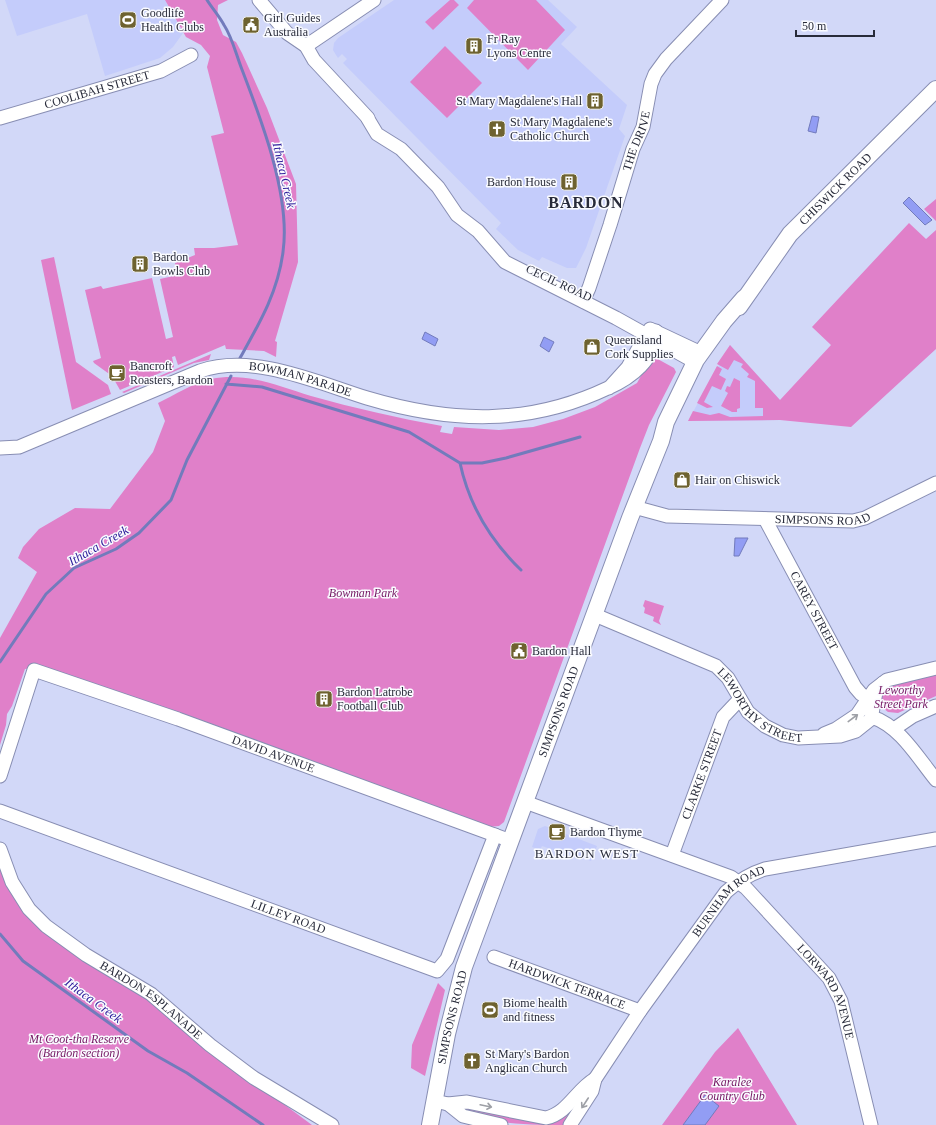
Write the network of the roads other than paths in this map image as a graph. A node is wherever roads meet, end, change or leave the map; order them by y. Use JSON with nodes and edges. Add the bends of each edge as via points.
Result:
{"nodes":[{"id":1,"x":260,"y":0,"type":"edge"},
{"id":2,"x":374,"y":0,"type":"edge"},
{"id":3,"x":722,"y":0,"type":"edge"},
{"id":4,"x":306,"y":46,"type":"junction"},
{"id":5,"x":191,"y":55,"type":"dead end"},
{"id":6,"x":936,"y":89,"type":"edge"},
{"id":7,"x":0,"y":118,"type":"edge"},
{"id":8,"x":584,"y":298,"type":"junction"},
{"id":9,"x":652,"y":336,"type":"junction"},
{"id":10,"x":700,"y":359,"type":"junction"},
{"id":11,"x":1,"y":445,"type":"edge"},
{"id":12,"x":936,"y":483,"type":"edge"},
{"id":13,"x":634,"y":507,"type":"junction"},
{"id":14,"x":765,"y":519,"type":"junction"},
{"id":15,"x":594,"y":615,"type":"junction"},
{"id":16,"x":936,"y":668,"type":"edge"},
{"id":17,"x":883,"y":683,"type":"junction"},
{"id":18,"x":740,"y":699,"type":"junction"},
{"id":19,"x":869,"y":699,"type":"junction"},
{"id":20,"x":936,"y":706,"type":"edge"},
{"id":21,"x":872,"y":717,"type":"junction"},
{"id":22,"x":894,"y":729,"type":"junction"},
{"id":23,"x":819,"y":736,"type":"junction"},
{"id":24,"x":0,"y":776,"type":"edge"},
{"id":25,"x":936,"y":780,"type":"edge"},
{"id":26,"x":525,"y":802,"type":"junction"},
{"id":27,"x":0,"y":811,"type":"edge"},
{"id":28,"x":495,"y":835,"type":"junction"},
{"id":29,"x":936,"y":839,"type":"edge"},
{"id":30,"x":511,"y":841,"type":"junction"},
{"id":31,"x":0,"y":849,"type":"edge"},
{"id":32,"x":672,"y":855,"type":"junction"},
{"id":33,"x":738,"y":881,"type":"junction"},
{"id":34,"x":494,"y":957,"type":"dead end"},
{"id":35,"x":640,"y":1011,"type":"junction"},
{"id":36,"x":594,"y":1079,"type":"junction"},
{"id":37,"x":441,"y":1102,"type":"junction"},
{"id":38,"x":332,"y":1125,"type":"edge"},
{"id":39,"x":430,"y":1125,"type":"edge"},
{"id":40,"x":501,"y":1125,"type":"edge"},
{"id":41,"x":570,"y":1125,"type":"edge"},
{"id":42,"x":871,"y":1125,"type":"edge"}],
"edges":[{"from":1,"to":4,"type":"street","name":"CECIL ROAD","via":[[288,33]]},
{"from":2,"to":4,"type":"street"},
{"from":3,"to":8,"type":"street","name":"THE DRIVE","via":[[663,62],[655,74],[643,127],[632,152]]},
{"from":4,"to":8,"type":"street","name":"CECIL ROAD","via":[[314,60],[368,118],[377,134],[401,149],[438,187],[457,215],[478,231],[503,260],[549,285]]},
{"from":5,"to":7,"type":"street","name":"COOLIBAH STREET","via":[[161,71]]},
{"from":6,"to":10,"type":"main road","name":"CHISWICK ROAD","via":[[790,234],[744,298],[724,321]]},
{"from":8,"to":9,"type":"street","name":"CECIL ROAD"},
{"from":9,"to":10,"type":"street","name":"CECIL ROAD"},
{"from":9,"to":11,"type":"street","name":"BOWMAN PARADE","via":[[645,360],[633,375],[591,397],[560,407],[512,416],[444,415],[396,405],[284,373],[253,367],[226,366],[200,371],[18,447]]},
{"from":10,"to":13,"type":"main road","name":"CHISWICK ROAD","via":[[666,422],[661,441]]},
{"from":12,"to":14,"type":"street","name":"SIMPSONS ROAD","via":[[858,520]]},
{"from":13,"to":14,"type":"street","name":"SIMPSONS ROAD","via":[[666,516]]},
{"from":13,"to":15,"type":"main road","name":"SIMPSONS ROAD"},
{"from":14,"to":19,"type":"street","name":"CAREY STREET","via":[[855,687]]},
{"from":15,"to":18,"type":"street","name":"LEWORTHY STREET","via":[[716,666],[728,678]]},
{"from":15,"to":26,"type":"main road","name":"SIMPSONS ROAD"},
{"from":16,"to":17,"type":"street","name":"LEWORTHY STREET","via":[[892,678]]},
{"from":17,"to":19,"type":"street","name":"LEWORTHY STREET","via":[[875,688]]},
{"from":17,"to":21,"type":"street","via":[[875,695]]},
{"from":18,"to":23,"type":"street","name":"LEWORTHY STREET","via":[[750,714],[774,731],[789,737]]},
{"from":18,"to":32,"type":"street","name":"CLARKE STREET","via":[[723,717]]},
{"from":19,"to":21,"type":"street"},
{"from":23,"to":19,"type":"street","name":"LEWORTHY STREET","one_way":true,"via":[[853,719]]},
{"from":20,"to":22,"type":"street","via":[[913,716]]},
{"from":21,"to":22,"type":"street","via":[[884,721]]},
{"from":21,"to":23,"type":"street","name":"LEWORTHY STREET","via":[[862,727],[848,734]]},
{"from":22,"to":25,"type":"street"},
{"from":24,"to":28,"type":"street","name":"DAVID AVENUE","via":[[34,670],[178,719]]},
{"from":26,"to":30,"type":"main road","name":"SIMPSONS ROAD"},
{"from":26,"to":32,"type":"street"},
{"from":27,"to":28,"type":"street","name":"LILLEY ROAD","via":[[437,970],[447,960]]},
{"from":28,"to":30,"type":"street","name":"DAVID AVENUE"},
{"from":29,"to":33,"type":"street","name":"BURNHAM ROAD","via":[[765,869]]},
{"from":30,"to":37,"type":"main road","name":"SIMPSONS ROAD","via":[[458,986],[446,1034]]},
{"from":31,"to":38,"type":"street","name":"BARDON ESPLANADE","via":[[12,882],[29,909],[46,926],[86,955],[151,994],[210,1045],[254,1078]]},
{"from":32,"to":33,"type":"street"},
{"from":33,"to":35,"type":"street","name":"BURNHAM ROAD","via":[[726,892]]},
{"from":33,"to":42,"type":"street","name":"LORWARD AVENUE","via":[[824,972],[836,989]]},
{"from":34,"to":35,"type":"street","name":"HARDWICK TERRACE"},
{"from":35,"to":36,"type":"street","name":"BURNHAM ROAD"},
{"from":37,"to":36,"type":"street","name":"BURNHAM ROAD","one_way":true,"via":[[467,1102],[546,1118],[559,1113],[584,1085]]},
{"from":36,"to":41,"type":"street","name":"BURNHAM ROAD","one_way":true,"via":[[592,1091]]},
{"from":37,"to":39,"type":"main road","name":"SIMPSONS ROAD"},
{"from":37,"to":40,"type":"street","via":[[463,1116]]}]}
